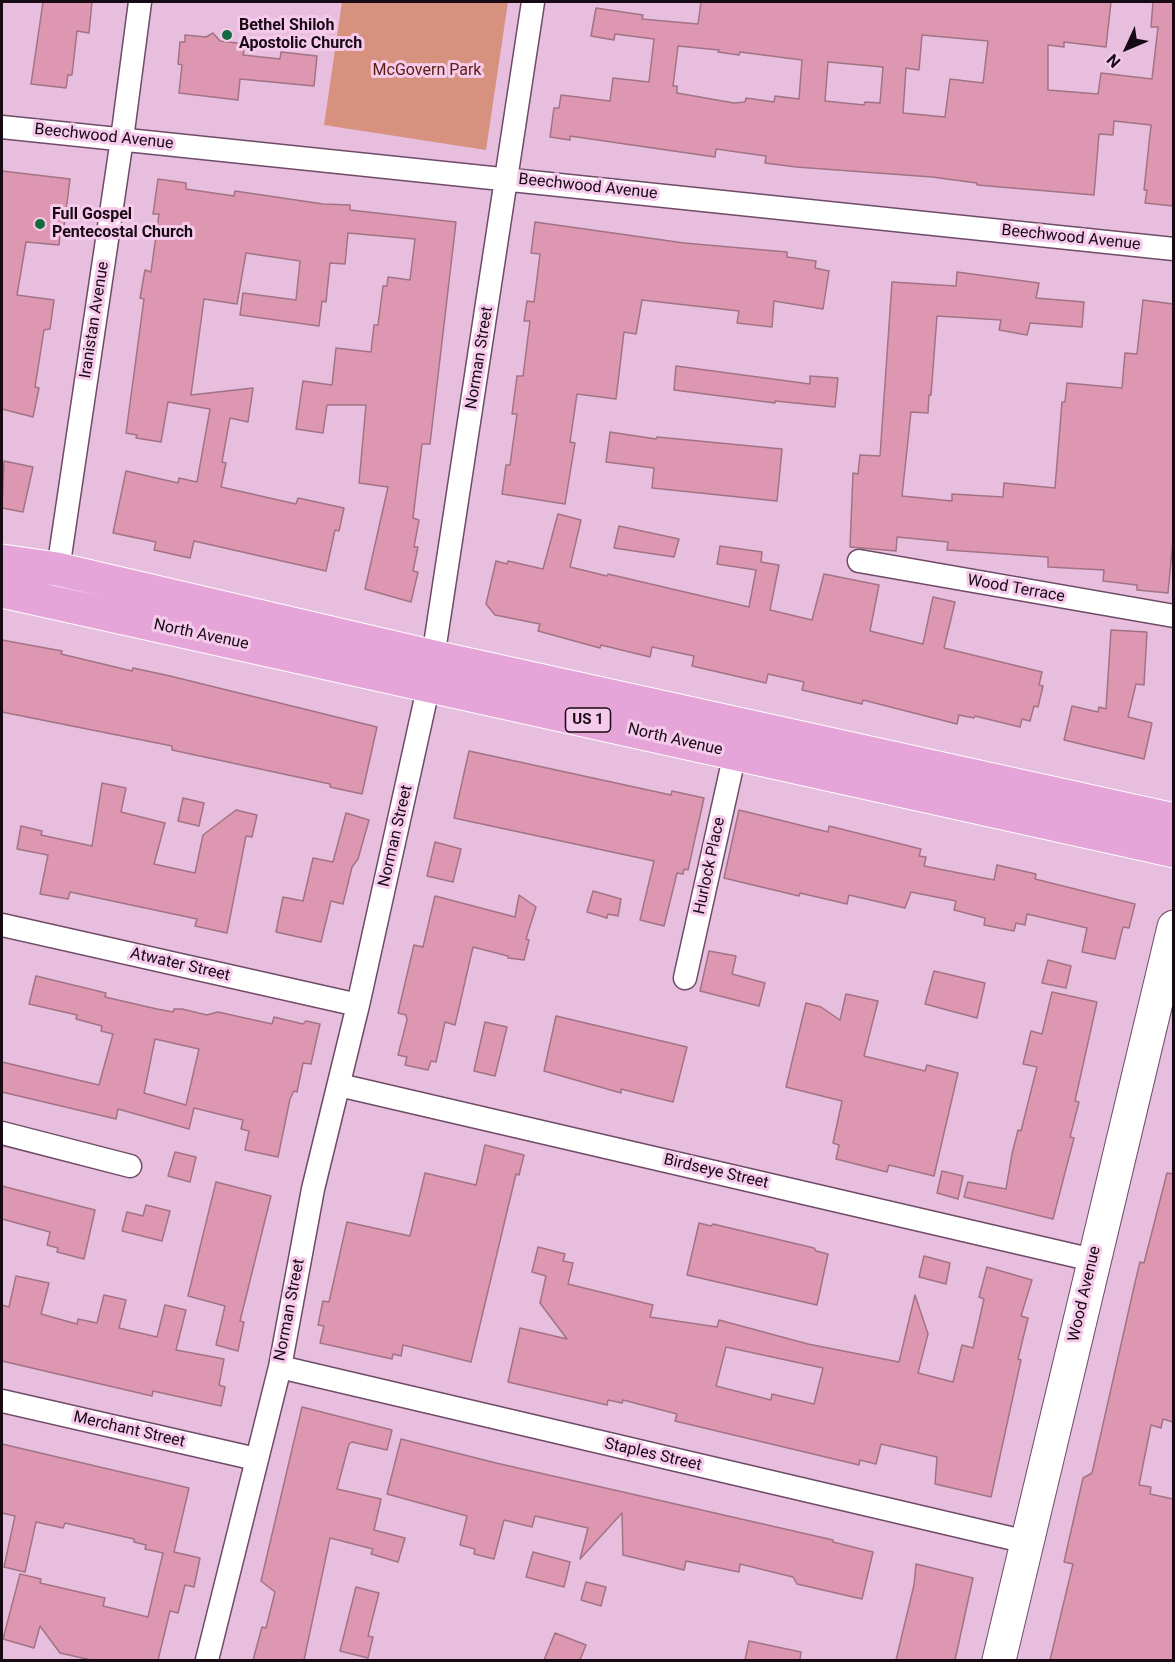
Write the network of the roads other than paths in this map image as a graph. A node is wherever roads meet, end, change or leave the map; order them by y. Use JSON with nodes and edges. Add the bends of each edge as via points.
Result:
{"nodes":[{"id":1,"x":140,"y":2,"type":"edge"},
{"id":2,"x":533,"y":2,"type":"edge"},
{"id":3,"x":2,"y":127,"type":"edge"},
{"id":4,"x":122,"y":139,"type":"junction"},
{"id":5,"x":508,"y":179,"type":"junction"},
{"id":6,"x":1173,"y":249,"type":"edge"},
{"id":7,"x":2,"y":561,"type":"edge"},
{"id":8,"x":859,"y":561,"type":"dead end"},
{"id":9,"x":57,"y":569,"type":"junction"},
{"id":10,"x":2,"y":591,"type":"edge"},
{"id":11,"x":54,"y":603,"type":"junction"},
{"id":12,"x":1173,"y":616,"type":"edge"},
{"id":13,"x":432,"y":670,"type":"junction"},
{"id":14,"x":735,"y":753,"type":"junction"},
{"id":15,"x":1173,"y":820,"type":"edge"},
{"id":16,"x":1173,"y":851,"type":"edge"},
{"id":17,"x":2,"y":925,"type":"edge"},
{"id":18,"x":1173,"y":927,"type":"edge"},
{"id":19,"x":686,"y":978,"type":"dead end"},
{"id":20,"x":358,"y":1005,"type":"junction"},
{"id":21,"x":339,"y":1085,"type":"junction"},
{"id":22,"x":2,"y":1133,"type":"edge"},
{"id":23,"x":130,"y":1166,"type":"dead end"},
{"id":24,"x":1093,"y":1260,"type":"junction"},
{"id":25,"x":280,"y":1367,"type":"junction"},
{"id":26,"x":2,"y":1401,"type":"edge"},
{"id":27,"x":256,"y":1459,"type":"junction"},
{"id":28,"x":1027,"y":1542,"type":"junction"},
{"id":29,"x":207,"y":1660,"type":"edge"},
{"id":30,"x":999,"y":1660,"type":"edge"}],
"edges":[{"from":1,"to":4,"type":"street","name":"Iranistan Avenue"},
{"from":2,"to":5,"type":"street","name":"Norman Street"},
{"from":3,"to":4,"type":"street","name":"Beechwood Avenue"},
{"from":4,"to":5,"type":"street","name":"Beechwood Avenue"},
{"from":4,"to":9,"type":"street","name":"Iranistan Avenue"},
{"from":5,"to":6,"type":"street","name":"Beechwood Avenue"},
{"from":5,"to":13,"type":"street","name":"Norman Street"},
{"from":7,"to":9,"type":"main road","name":"North Avenue","number":"US 1"},
{"from":8,"to":12,"type":"street","name":"Wood Terrace"},
{"from":9,"to":11,"type":"street","name":"Iranistan Avenue"},
{"from":9,"to":13,"type":"main road","name":"North Avenue","number":"US 1"},
{"from":10,"to":11,"type":"main road","name":"North Avenue","number":"US 1"},
{"from":11,"to":13,"type":"main road","name":"North Avenue","number":"US 1"},
{"from":13,"to":14,"type":"main road","name":"North Avenue","number":"US 1"},
{"from":13,"to":15,"type":"main road","name":"North Avenue","number":"US 1"},
{"from":13,"to":20,"type":"street","name":"Norman Street"},
{"from":14,"to":16,"type":"main road","name":"North Avenue","number":"US 1"},
{"from":14,"to":19,"type":"street","name":"Hurlock Place"},
{"from":17,"to":20,"type":"street","name":"Atwater Street"},
{"from":18,"to":24,"type":"street","name":"Wood Avenue"},
{"from":20,"to":21,"type":"street","name":"Norman Street"},
{"from":21,"to":24,"type":"street","name":"Birdseye Street"},
{"from":21,"to":25,"type":"street","name":"Norman Street","via":[[314,1189]]},
{"from":22,"to":23,"type":"street"},
{"from":24,"to":28,"type":"street","name":"Wood Avenue"},
{"from":25,"to":27,"type":"street","name":"Norman Street"},
{"from":25,"to":28,"type":"street","name":"Staples Street"},
{"from":26,"to":27,"type":"street","name":"Merchant Street"},
{"from":27,"to":29,"type":"street","name":"Norman Street"},
{"from":28,"to":30,"type":"street","name":"Wood Avenue"}]}
